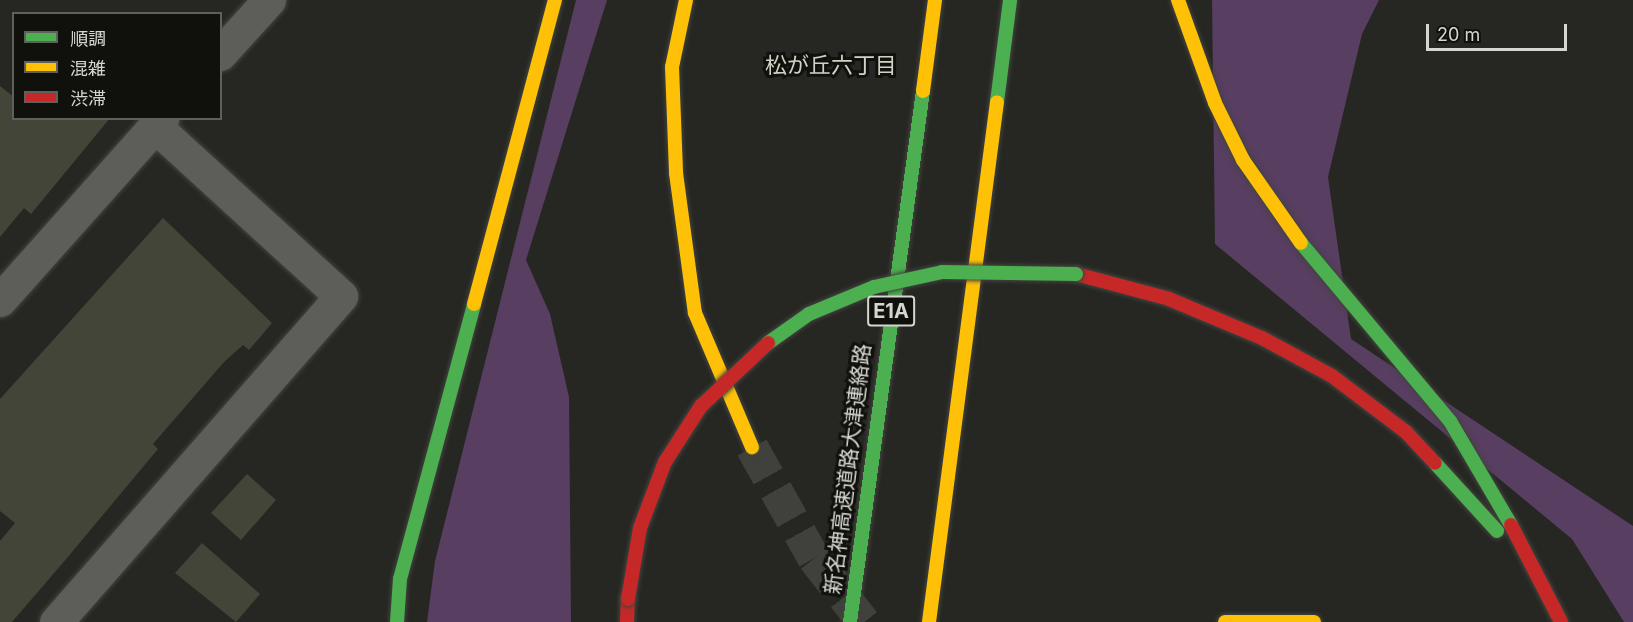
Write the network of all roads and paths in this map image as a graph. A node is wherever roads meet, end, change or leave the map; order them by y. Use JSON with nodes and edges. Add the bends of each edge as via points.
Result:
{"nodes":[{"id":1,"x":269,"y":0,"type":"edge"},
{"id":2,"x":555,"y":0,"type":"edge"},
{"id":3,"x":686,"y":0,"type":"edge"},
{"id":4,"x":935,"y":0,"type":"edge"},
{"id":5,"x":1010,"y":0,"type":"edge"},
{"id":6,"x":1178,"y":0,"type":"edge"},
{"id":7,"x":222,"y":52,"type":"edge"},
{"id":8,"x":159,"y":122,"type":"edge"},
{"id":9,"x":0,"y":300,"type":"edge"},
{"id":10,"x":752,"y":447,"type":"tunnel mouth"},
{"id":11,"x":1552,"y":600,"type":"junction"},
{"id":12,"x":56,"y":622,"type":"edge"},
{"id":13,"x":397,"y":622,"type":"edge"},
{"id":14,"x":627,"y":622,"type":"edge"},
{"id":15,"x":850,"y":622,"type":"edge"},
{"id":16,"x":929,"y":622,"type":"edge"},
{"id":17,"x":1225,"y":622,"type":"edge"},
{"id":18,"x":1314,"y":622,"type":"edge"},
{"id":19,"x":1561,"y":622,"type":"edge"}],
"edges":[{"from":1,"to":7,"type":"street"},
{"from":2,"to":13,"type":"main road","via":[[400,579]]},
{"from":3,"to":10,"type":"main road","via":[[672,67],[676,173],[695,313]]},
{"from":4,"to":15,"type":"main road","name":"新名神高速道路大津連絡路","number":"E1A"},
{"from":5,"to":16,"type":"main road"},
{"from":6,"to":11,"type":"main road","via":[[1215,103],[1249,169],[1323,274],[1450,421]]},
{"from":8,"to":9,"type":"street"},
{"from":8,"to":12,"type":"street","via":[[341,296]]},
{"from":11,"to":14,"type":"main road","bridge":true,"via":[[1475,503],[1406,432],[1332,376],[1262,338],[1169,299],[1076,274],[942,272],[874,287],[810,314],[753,353],[701,406],[665,462],[640,528],[627,599]]},
{"from":11,"to":19,"type":"main road"},
{"from":17,"to":18,"type":"main road"}]}
